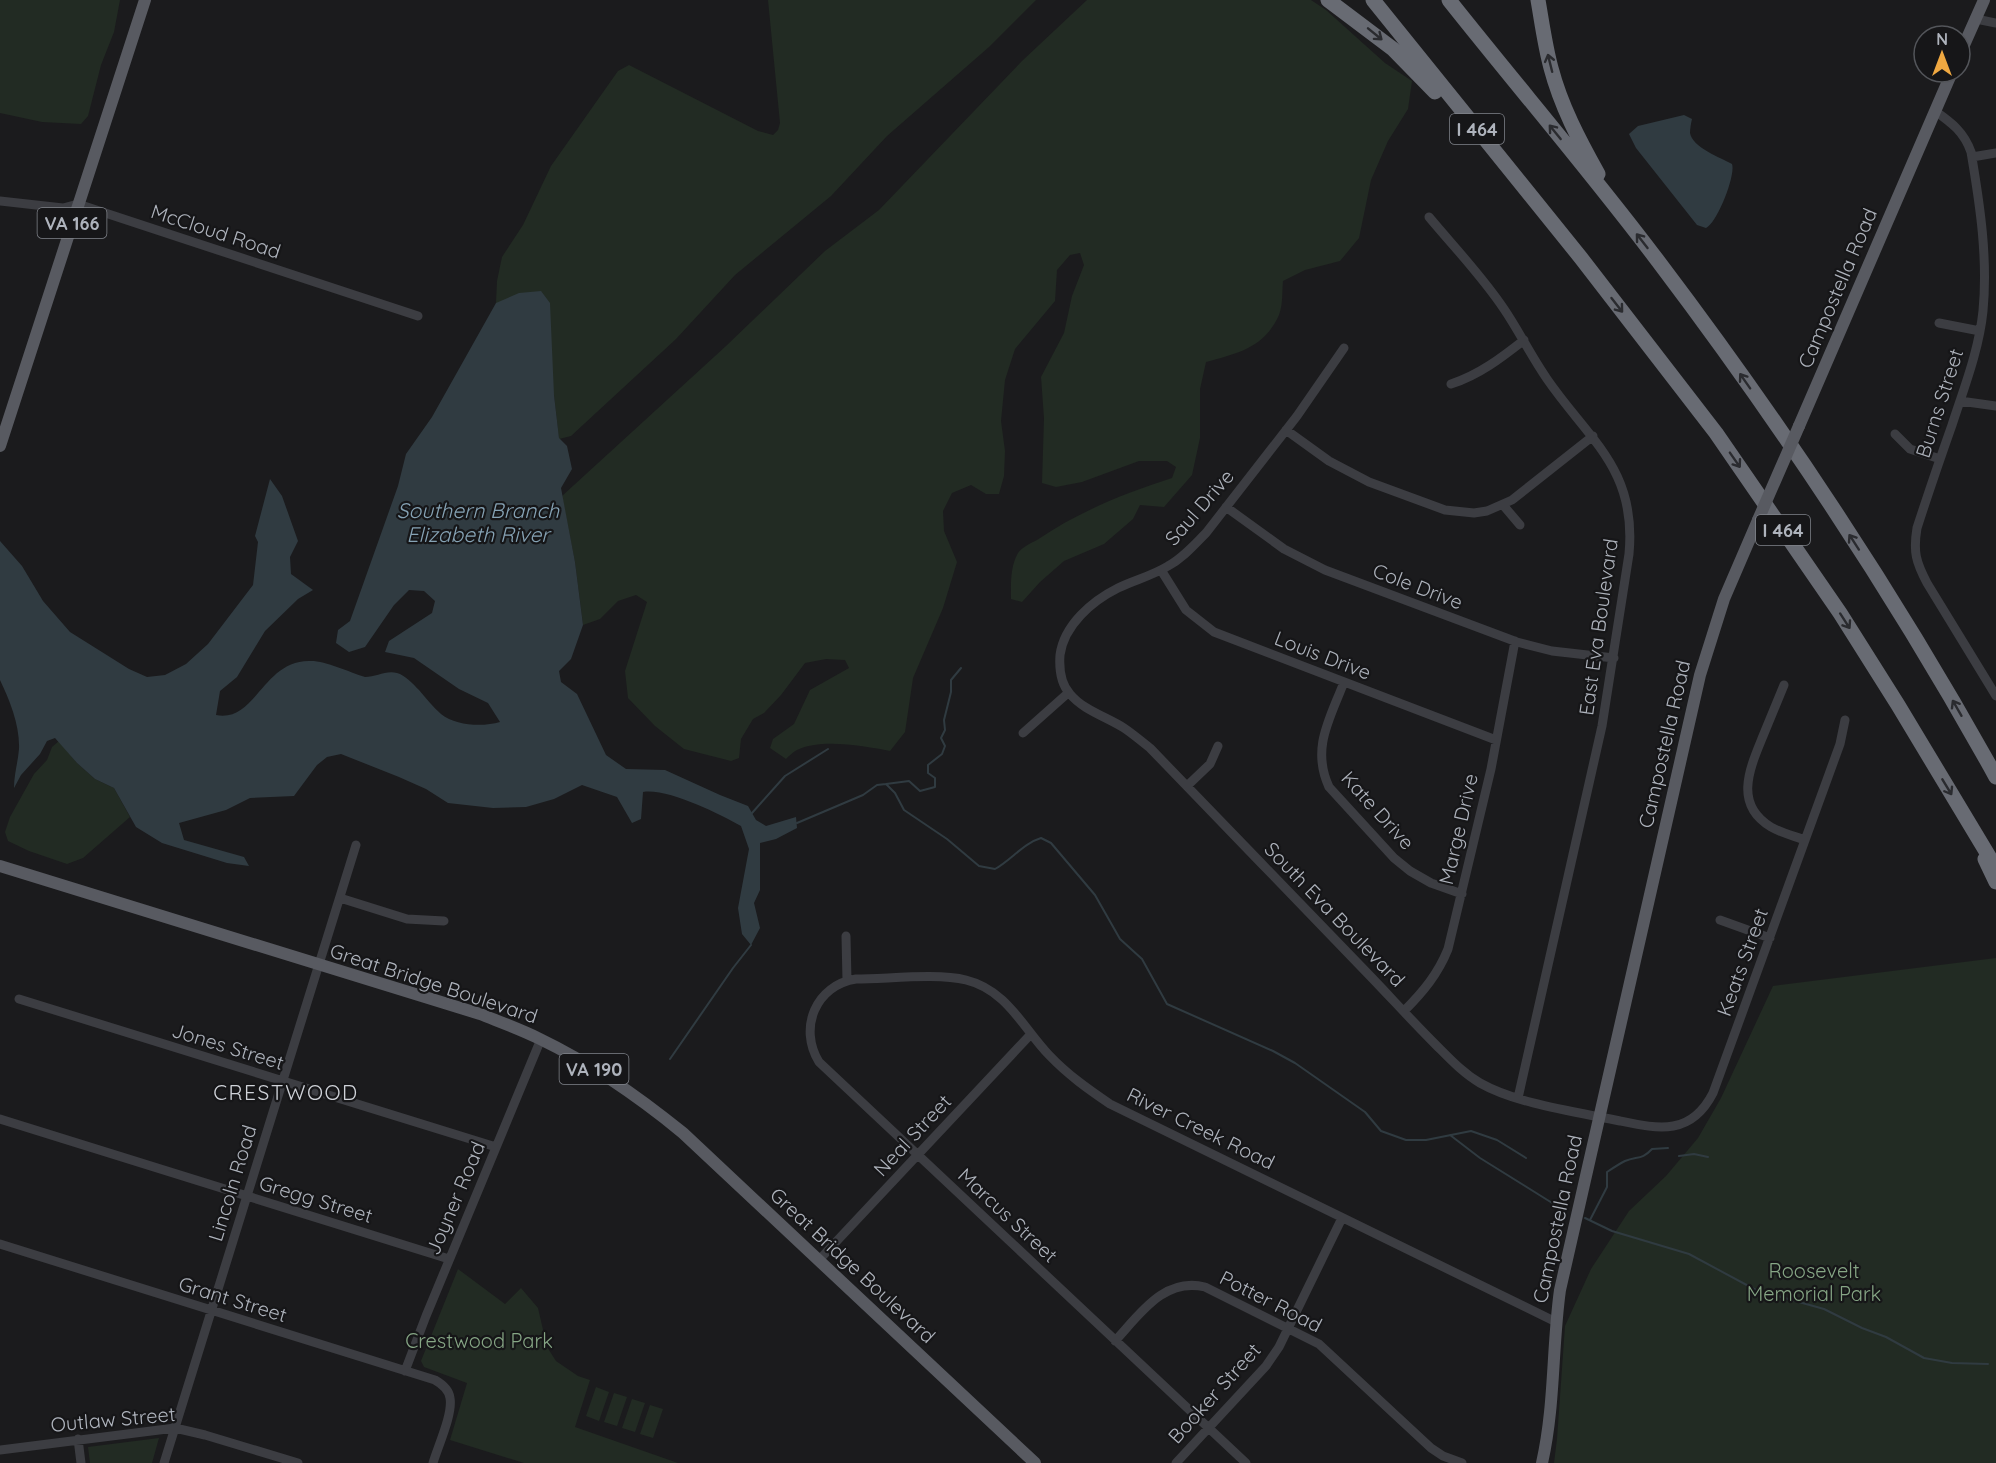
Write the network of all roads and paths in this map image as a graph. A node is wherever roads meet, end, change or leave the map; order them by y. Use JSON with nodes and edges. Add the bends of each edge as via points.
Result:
{"nodes":[{"id":1,"x":145,"y":0,"type":"edge"},
{"id":2,"x":1328,"y":0,"type":"edge"},
{"id":3,"x":1373,"y":0,"type":"edge"},
{"id":4,"x":1449,"y":0,"type":"edge"},
{"id":5,"x":1538,"y":0,"type":"edge"},
{"id":6,"x":1984,"y":0,"type":"edge"},
{"id":7,"x":1976,"y":19,"type":"junction"},
{"id":8,"x":1996,"y":23,"type":"edge"},
{"id":9,"x":1972,"y":28,"type":"edge"},
{"id":10,"x":1947,"y":84,"type":"edge"},
{"id":11,"x":1935,"y":111,"type":"junction"},
{"id":12,"x":1996,"y":153,"type":"edge"},
{"id":13,"x":1972,"y":157,"type":"junction"},
{"id":14,"x":0,"y":201,"type":"edge"},
{"id":15,"x":78,"y":204,"type":"junction"},
{"id":16,"x":1618,"y":210,"type":"junction"},
{"id":17,"x":1430,"y":217,"type":"dead end"},
{"id":18,"x":1581,"y":258,"type":"junction"},
{"id":19,"x":418,"y":316,"type":"dead end"},
{"id":20,"x":1939,"y":323,"type":"dead end"},
{"id":21,"x":1980,"y":331,"type":"junction"},
{"id":22,"x":1524,"y":340,"type":"junction"},
{"id":23,"x":1344,"y":348,"type":"dead end"},
{"id":24,"x":1451,"y":384,"type":"dead end"},
{"id":25,"x":1960,"y":401,"type":"junction"},
{"id":26,"x":1996,"y":406,"type":"edge"},
{"id":27,"x":1286,"y":430,"type":"junction"},
{"id":28,"x":1895,"y":434,"type":"dead end"},
{"id":29,"x":1593,"y":436,"type":"junction"},
{"id":30,"x":0,"y":446,"type":"edge"},
{"id":31,"x":1940,"y":459,"type":"junction"},
{"id":32,"x":1503,"y":505,"type":"junction"},
{"id":33,"x":1226,"y":507,"type":"junction"},
{"id":34,"x":1520,"y":525,"type":"dead end"},
{"id":35,"x":1161,"y":570,"type":"junction"},
{"id":36,"x":1515,"y":641,"type":"junction"},
{"id":37,"x":1614,"y":658,"type":"junction"},
{"id":38,"x":1344,"y":682,"type":"junction"},
{"id":39,"x":1784,"y":685,"type":"dead end"},
{"id":40,"x":1068,"y":693,"type":"junction"},
{"id":41,"x":1996,"y":696,"type":"edge"},
{"id":42,"x":1845,"y":720,"type":"dead end"},
{"id":43,"x":1023,"y":733,"type":"dead end"},
{"id":44,"x":1496,"y":740,"type":"junction"},
{"id":45,"x":1218,"y":746,"type":"dead end"},
{"id":46,"x":1996,"y":777,"type":"edge"},
{"id":47,"x":1187,"y":786,"type":"junction"},
{"id":48,"x":1964,"y":816,"type":"junction"},
{"id":49,"x":1805,"y":840,"type":"junction"},
{"id":50,"x":356,"y":845,"type":"dead end"},
{"id":51,"x":0,"y":866,"type":"edge"},
{"id":52,"x":1996,"y":868,"type":"edge"},
{"id":53,"x":1996,"y":882,"type":"edge"},
{"id":54,"x":1462,"y":894,"type":"junction"},
{"id":55,"x":340,"y":898,"type":"junction"},
{"id":56,"x":1720,"y":920,"type":"dead end"},
{"id":57,"x":444,"y":921,"type":"dead end"},
{"id":58,"x":846,"y":936,"type":"dead end"},
{"id":59,"x":1770,"y":938,"type":"junction"},
{"id":60,"x":319,"y":965,"type":"junction"},
{"id":61,"x":847,"y":981,"type":"junction"},
{"id":62,"x":19,"y":999,"type":"dead end"},
{"id":63,"x":1404,"y":1011,"type":"junction"},
{"id":64,"x":1031,"y":1034,"type":"junction"},
{"id":65,"x":541,"y":1039,"type":"junction"},
{"id":66,"x":283,"y":1082,"type":"junction"},
{"id":67,"x":1518,"y":1098,"type":"junction"},
{"id":68,"x":1599,"y":1118,"type":"junction"},
{"id":69,"x":1,"y":1122,"type":"edge"},
{"id":70,"x":496,"y":1148,"type":"junction"},
{"id":71,"x":917,"y":1155,"type":"junction"},
{"id":72,"x":247,"y":1196,"type":"junction"},
{"id":73,"x":1342,"y":1218,"type":"junction"},
{"id":74,"x":0,"y":1244,"type":"edge"},
{"id":75,"x":449,"y":1259,"type":"junction"},
{"id":76,"x":819,"y":1260,"type":"junction"},
{"id":77,"x":211,"y":1311,"type":"junction"},
{"id":78,"x":1556,"y":1322,"type":"junction"},
{"id":79,"x":1288,"y":1327,"type":"junction"},
{"id":80,"x":1115,"y":1341,"type":"junction"},
{"id":81,"x":405,"y":1371,"type":"junction"},
{"id":82,"x":174,"y":1428,"type":"junction"},
{"id":83,"x":1209,"y":1428,"type":"junction"},
{"id":84,"x":78,"y":1439,"type":"junction"},
{"id":85,"x":0,"y":1450,"type":"edge"},
{"id":86,"x":81,"y":1463,"type":"edge"},
{"id":87,"x":164,"y":1463,"type":"edge"},
{"id":88,"x":298,"y":1463,"type":"edge"},
{"id":89,"x":433,"y":1463,"type":"edge"},
{"id":90,"x":1035,"y":1463,"type":"edge"},
{"id":91,"x":1176,"y":1463,"type":"edge"},
{"id":92,"x":1246,"y":1463,"type":"edge"},
{"id":93,"x":1461,"y":1463,"type":"edge"},
{"id":94,"x":1542,"y":1463,"type":"edge"}],
"edges":[{"from":1,"to":15,"type":"main road","number":"VA 166"},
{"from":2,"to":18,"type":"highway","one_way":true,"via":[[1378,36],[1418,73]]},
{"from":3,"to":18,"type":"highway","number":"I 464"},
{"from":16,"to":4,"type":"highway","number":"I 464","one_way":true},
{"from":16,"to":5,"type":"highway","one_way":true,"via":[[1565,108],[1551,69]]},
{"from":6,"to":7,"type":"main road"},
{"from":7,"to":8,"type":"street"},
{"from":7,"to":9,"type":"main road"},
{"from":10,"to":11,"type":"main road","name":"Campostella Road"},
{"from":11,"to":13,"type":"street","name":"Burns Street","via":[[1959,129]]},
{"from":11,"to":68,"type":"main road","name":"Campostella Road","bridge":true,"via":[[1724,599],[1700,675]]},
{"from":12,"to":13,"type":"street"},
{"from":13,"to":21,"type":"street","name":"Burns Street","via":[[1985,270]]},
{"from":14,"to":15,"type":"street","name":"McCloud Road","via":[[63,207]]},
{"from":15,"to":19,"type":"street","name":"McCloud Road"},
{"from":15,"to":30,"type":"main road","number":"VA 166"},
{"from":46,"to":16,"type":"highway","number":"I 464","one_way":true,"via":[[1892,600],[1784,436]]},
{"from":17,"to":22,"type":"street","name":"East Eva Boulevard","via":[[1502,306]]},
{"from":18,"to":48,"type":"highway","number":"I 464","one_way":true,"via":[[1716,433],[1826,592]]},
{"from":20,"to":21,"type":"street"},
{"from":21,"to":25,"type":"street","name":"Burns Street"},
{"from":22,"to":24,"type":"street","via":[[1484,370]]},
{"from":22,"to":29,"type":"street","name":"East Eva Boulevard","via":[[1555,390]]},
{"from":23,"to":27,"type":"street","name":"Saul Drive"},
{"from":25,"to":26,"type":"street"},
{"from":25,"to":31,"type":"street","name":"Burns Street"},
{"from":27,"to":32,"type":"street","via":[[1348,472],[1445,510],[1474,513]]},
{"from":27,"to":33,"type":"street","name":"Saul Drive"},
{"from":28,"to":31,"type":"street","via":[[1910,448]]},
{"from":29,"to":32,"type":"street"},
{"from":29,"to":37,"type":"street","name":"East Eva Boulevard","via":[[1617,473],[1628,510],[1630,544]]},
{"from":31,"to":41,"type":"street","name":"Burns Street","via":[[1917,528],[1917,564]]},
{"from":32,"to":34,"type":"street"},
{"from":33,"to":35,"type":"street","name":"Saul Drive","via":[[1192,548]]},
{"from":33,"to":36,"type":"street","name":"Cole Drive","via":[[1277,544],[1325,570]]},
{"from":35,"to":38,"type":"street","name":"Louis Drive","via":[[1186,610],[1214,632]]},
{"from":35,"to":40,"type":"street","name":"Saul Drive","via":[[1119,587],[1074,623],[1065,638],[1059,665]]},
{"from":36,"to":37,"type":"street","name":"Cole Drive","via":[[1552,651]]},
{"from":36,"to":44,"type":"street","name":"Marge Drive"},
{"from":37,"to":67,"type":"street","name":"East Eva Boulevard"},
{"from":38,"to":44,"type":"street","name":"Louis Drive"},
{"from":38,"to":54,"type":"street","name":"Kate Drive","via":[[1320,748],[1323,775],[1329,787],[1410,871]]},
{"from":39,"to":49,"type":"street","via":[[1748,773],[1747,790],[1761,819],[1777,830]]},
{"from":40,"to":43,"type":"street"},
{"from":40,"to":47,"type":"street","name":"South Eva Boulevard","via":[[1138,738]]},
{"from":42,"to":49,"type":"street","name":"Keats Street"},
{"from":44,"to":54,"type":"street","name":"Marge Drive"},
{"from":45,"to":47,"type":"street","via":[[1210,764]]},
{"from":47,"to":63,"type":"street","name":"South Eva Boulevard"},
{"from":48,"to":52,"type":"highway","number":"I 464"},
{"from":48,"to":53,"type":"highway"},
{"from":49,"to":59,"type":"street","name":"Keats Street"},
{"from":50,"to":55,"type":"street","name":"Lincoln Road"},
{"from":51,"to":60,"type":"main road","name":"Great Bridge Boulevard","number":"VA 190"},
{"from":54,"to":63,"type":"street","name":"Marge Drive","via":[[1443,960],[1428,986]]},
{"from":55,"to":57,"type":"street","via":[[407,919]]},
{"from":55,"to":60,"type":"street","name":"Lincoln Road"},
{"from":56,"to":59,"type":"street"},
{"from":58,"to":61,"type":"street"},
{"from":59,"to":68,"type":"street","name":"Keats Street","via":[[1704,1109],[1683,1124],[1666,1128]]},
{"from":60,"to":65,"type":"main road","name":"Great Bridge Boulevard","number":"VA 190","via":[[480,1014]]},
{"from":60,"to":66,"type":"street","name":"Lincoln Road"},
{"from":61,"to":64,"type":"street","name":"River Creek Road","via":[[951,977],[967,980],[1007,1002]]},
{"from":61,"to":71,"type":"street","name":"Marcus Street","via":[[835,986],[816,1004],[809,1032],[815,1056]]},
{"from":62,"to":66,"type":"street","name":"Jones Street"},
{"from":63,"to":67,"type":"street","name":"South Eva Boulevard","via":[[1466,1073],[1496,1091]]},
{"from":64,"to":71,"type":"street","name":"Neal Street"},
{"from":64,"to":73,"type":"street","name":"River Creek Road","via":[[1071,1077],[1110,1104]]},
{"from":65,"to":70,"type":"street","name":"Joyner Road"},
{"from":65,"to":76,"type":"main road","name":"Great Bridge Boulevard","number":"VA 190","via":[[650,1106]]},
{"from":66,"to":70,"type":"street","name":"Jones Street"},
{"from":66,"to":72,"type":"street","name":"Lincoln Road"},
{"from":67,"to":68,"type":"street","name":"South Eva Boulevard"},
{"from":68,"to":78,"type":"main road","name":"Campostella Road","via":[[1567,1255]]},
{"from":69,"to":72,"type":"street","name":"Gregg Street"},
{"from":70,"to":75,"type":"street","name":"Joyner Road"},
{"from":71,"to":76,"type":"street","name":"Neal Street"},
{"from":71,"to":80,"type":"street","name":"Marcus Street"},
{"from":72,"to":75,"type":"street","name":"Gregg Street"},
{"from":72,"to":77,"type":"street","name":"Lincoln Road"},
{"from":73,"to":78,"type":"street","name":"River Creek Road"},
{"from":73,"to":79,"type":"street","name":"Booker Street"},
{"from":74,"to":77,"type":"street","name":"Grant Street"},
{"from":75,"to":81,"type":"street","name":"Joyner Road"},
{"from":76,"to":90,"type":"main road","name":"Great Bridge Boulevard","number":"VA 190"},
{"from":77,"to":81,"type":"street","name":"Grant Street"},
{"from":77,"to":82,"type":"street","name":"Lincoln Road"},
{"from":78,"to":94,"type":"main road","name":"Campostella Road"},
{"from":79,"to":80,"type":"street","name":"Potter Road","via":[[1205,1287],[1190,1285],[1162,1293]]},
{"from":79,"to":83,"type":"street","name":"Booker Street","via":[[1266,1366]]},
{"from":79,"to":93,"type":"street","name":"Potter Road","via":[[1328,1352],[1431,1448]]},
{"from":80,"to":83,"type":"street","name":"Marcus Street"},
{"from":81,"to":89,"type":"street","name":"Grant Street","via":[[435,1380],[450,1396]]},
{"from":82,"to":84,"type":"street","name":"Outlaw Street"},
{"from":82,"to":87,"type":"street","name":"Lincoln Road"},
{"from":82,"to":88,"type":"street","name":"Outlaw Street"},
{"from":83,"to":91,"type":"street","name":"Booker Street"},
{"from":83,"to":92,"type":"street","name":"Marcus Street"},
{"from":84,"to":85,"type":"street","name":"Outlaw Street"},
{"from":84,"to":86,"type":"street"}]}
